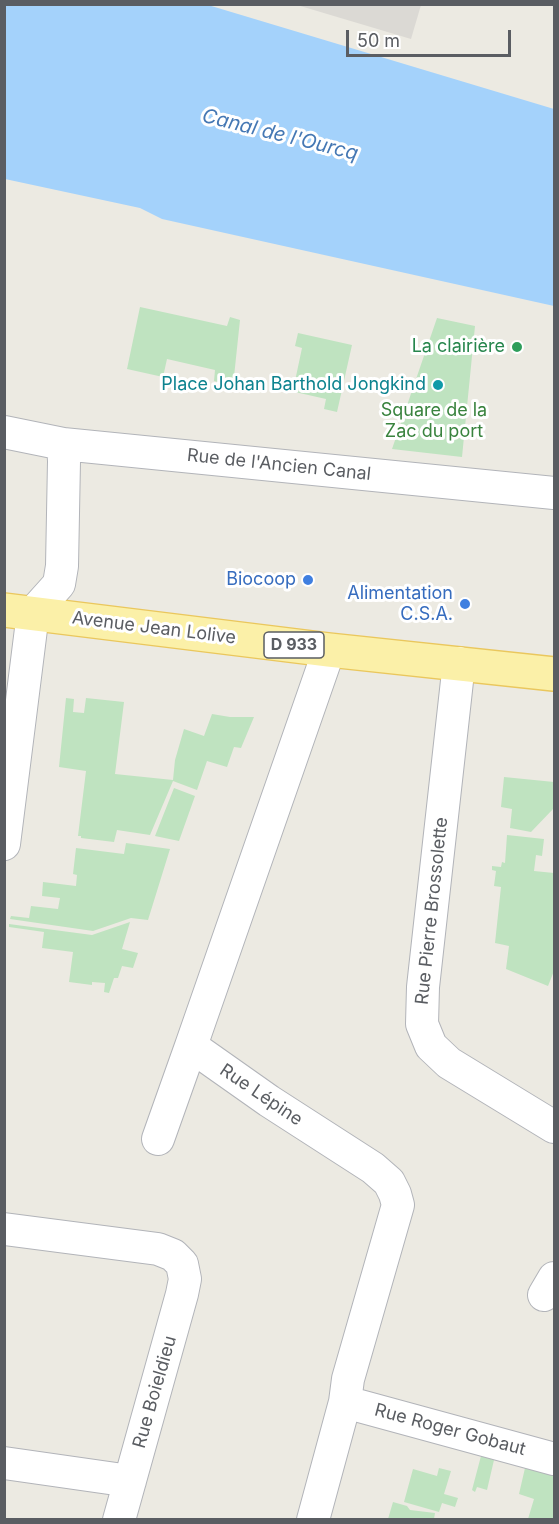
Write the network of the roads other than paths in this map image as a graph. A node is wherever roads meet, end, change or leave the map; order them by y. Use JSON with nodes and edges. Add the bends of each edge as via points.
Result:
{"nodes":[{"id":1,"x":4,"y":432,"type":"edge"},
{"id":2,"x":63,"y":444,"type":"junction"},
{"id":3,"x":555,"y":493,"type":"edge"},
{"id":4,"x":19,"y":611,"type":"edge"},
{"id":5,"x":329,"y":650,"type":"junction"},
{"id":6,"x":459,"y":663,"type":"junction"},
{"id":7,"x":555,"y":674,"type":"edge"},
{"id":8,"x":4,"y":844,"type":"edge"},
{"id":9,"x":191,"y":1046,"type":"junction"},
{"id":10,"x":555,"y":1127,"type":"edge"},
{"id":11,"x":158,"y":1139,"type":"dead end"},
{"id":12,"x":4,"y":1229,"type":"edge"},
{"id":13,"x":345,"y":1402,"type":"junction"},
{"id":14,"x":555,"y":1459,"type":"edge"},
{"id":15,"x":4,"y":1463,"type":"edge"},
{"id":16,"x":130,"y":1481,"type":"junction"},
{"id":17,"x":119,"y":1520,"type":"edge"},
{"id":18,"x":313,"y":1520,"type":"edge"}],
"edges":[{"from":1,"to":2,"type":"street","name":"Rue de l'Ancien Canal"},
{"from":2,"to":3,"type":"street","name":"Rue de l'Ancien Canal"},
{"from":2,"to":4,"type":"street","via":[[59,584]]},
{"from":4,"to":5,"type":"main road","name":"Avenue Jean Lolive","number":"D 933"},
{"from":4,"to":8,"type":"street"},
{"from":5,"to":6,"type":"main road","name":"Avenue Jean Lolive","number":"D 933"},
{"from":5,"to":9,"type":"street"},
{"from":6,"to":7,"type":"main road","name":"Avenue Jean Lolive","number":"D 933"},
{"from":6,"to":10,"type":"street","name":"Rue Pierre Brossolette","via":[[422,1024],[430,1046],[448,1064]]},
{"from":9,"to":11,"type":"street"},
{"from":9,"to":13,"type":"street","name":"Rue Lépine","via":[[373,1168],[389,1182],[395,1194],[398,1205],[348,1379]]},
{"from":12,"to":16,"type":"street","name":"Rue Boieldieu","via":[[158,1249],[182,1264],[185,1279]]},
{"from":13,"to":14,"type":"street","name":"Rue Roger Gobaut"},
{"from":13,"to":18,"type":"street","name":"Rue Lépine"},
{"from":15,"to":16,"type":"street"},
{"from":16,"to":17,"type":"street","name":"Rue Boieldieu"}]}
